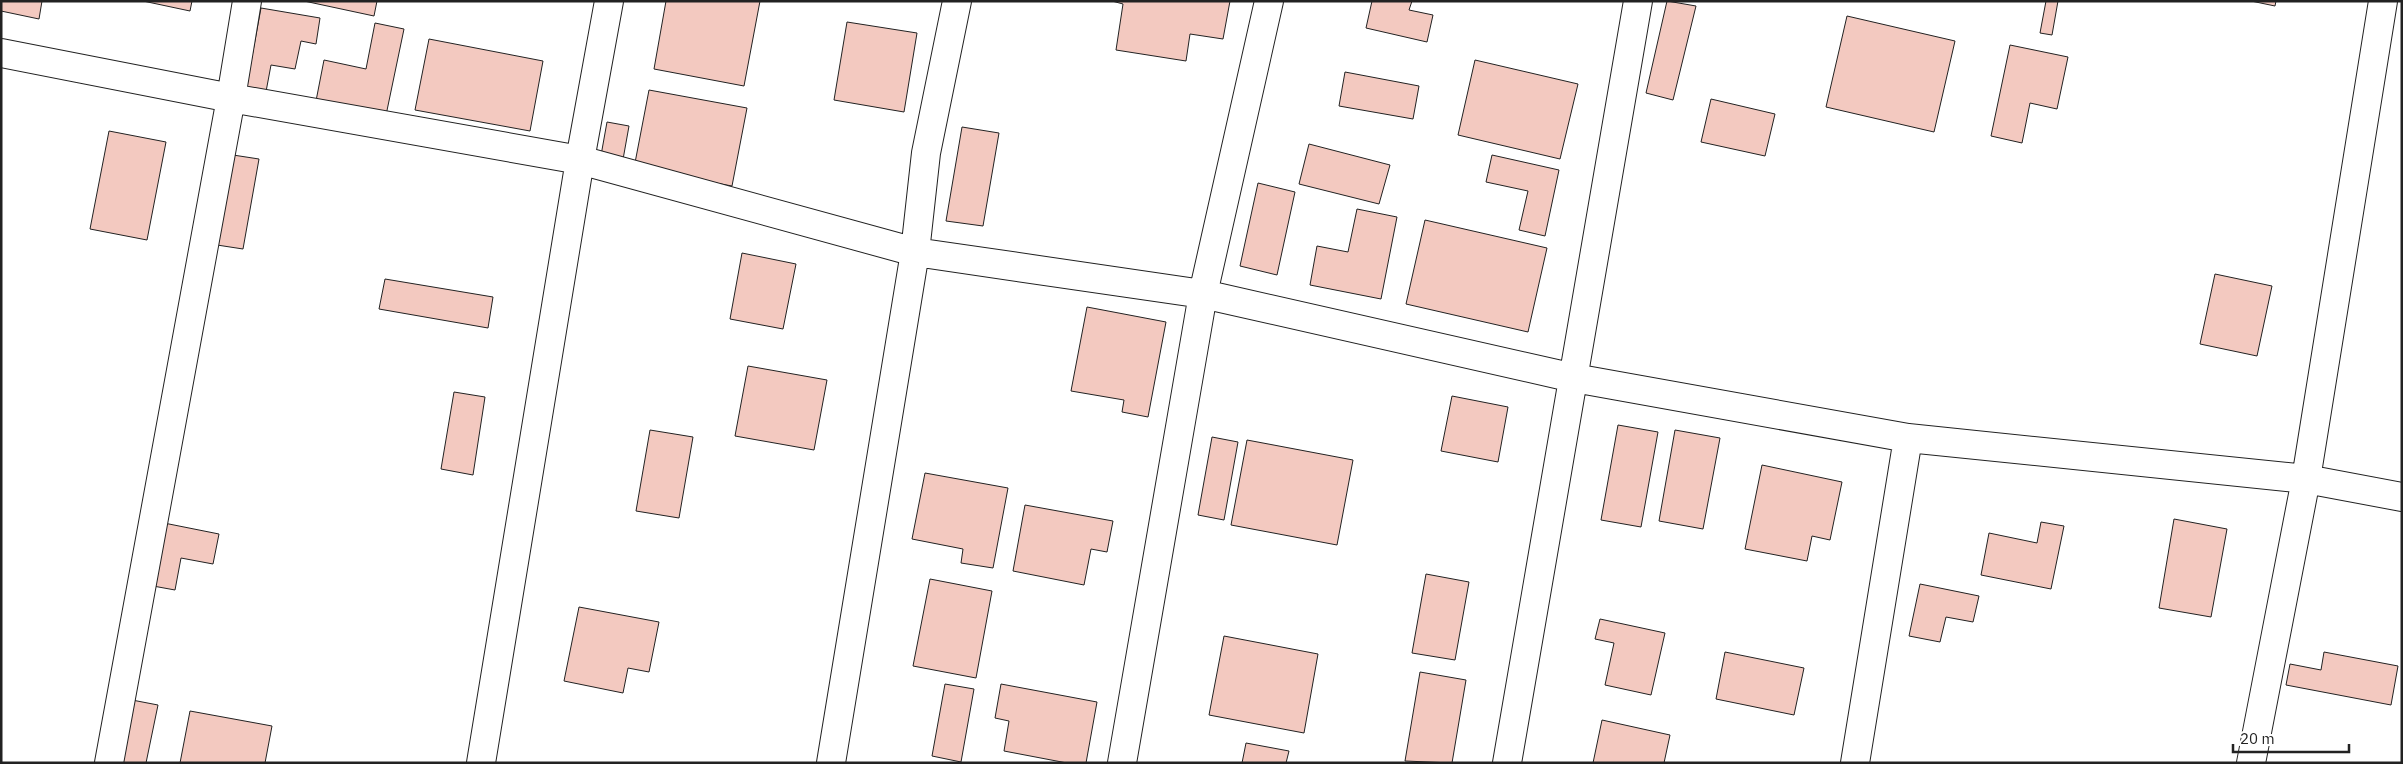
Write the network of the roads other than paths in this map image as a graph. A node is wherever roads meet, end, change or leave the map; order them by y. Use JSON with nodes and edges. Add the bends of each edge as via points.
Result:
{"nodes":[{"id":1,"x":247,"y":1,"type":"edge"},
{"id":2,"x":609,"y":1,"type":"edge"},
{"id":3,"x":957,"y":1,"type":"edge"},
{"id":4,"x":1269,"y":1,"type":"edge"},
{"id":5,"x":1638,"y":1,"type":"edge"},
{"id":6,"x":2383,"y":1,"type":"edge"},
{"id":7,"x":1,"y":53,"type":"edge"},
{"id":8,"x":231,"y":98,"type":"junction"},
{"id":9,"x":580,"y":160,"type":"junction"},
{"id":10,"x":915,"y":252,"type":"junction"},
{"id":11,"x":1203,"y":294,"type":"junction"},
{"id":12,"x":1574,"y":378,"type":"junction"},
{"id":13,"x":1908,"y":438,"type":"junction"},
{"id":14,"x":2306,"y":479,"type":"junction"},
{"id":15,"x":2402,"y":497,"type":"edge"},
{"id":16,"x":109,"y":763,"type":"edge"},
{"id":17,"x":481,"y":763,"type":"edge"},
{"id":18,"x":831,"y":763,"type":"edge"},
{"id":19,"x":1122,"y":763,"type":"edge"},
{"id":20,"x":1507,"y":763,"type":"edge"},
{"id":21,"x":1854,"y":763,"type":"edge"},
{"id":22,"x":2251,"y":763,"type":"edge"}],
"edges":[{"from":1,"to":8,"type":"street"},
{"from":2,"to":9,"type":"street"},
{"from":3,"to":10,"type":"street","via":[[926,153]]},
{"from":4,"to":11,"type":"street"},
{"from":5,"to":12,"type":"street"},
{"from":6,"to":14,"type":"street"},
{"from":7,"to":8,"type":"street"},
{"from":8,"to":9,"type":"street"},
{"from":8,"to":16,"type":"street"},
{"from":9,"to":10,"type":"street"},
{"from":9,"to":17,"type":"street"},
{"from":10,"to":11,"type":"street"},
{"from":10,"to":18,"type":"street"},
{"from":11,"to":12,"type":"street"},
{"from":11,"to":19,"type":"street"},
{"from":12,"to":13,"type":"street"},
{"from":12,"to":20,"type":"street"},
{"from":13,"to":14,"type":"street"},
{"from":13,"to":21,"type":"street"},
{"from":14,"to":15,"type":"street"},
{"from":14,"to":22,"type":"street"}]}
